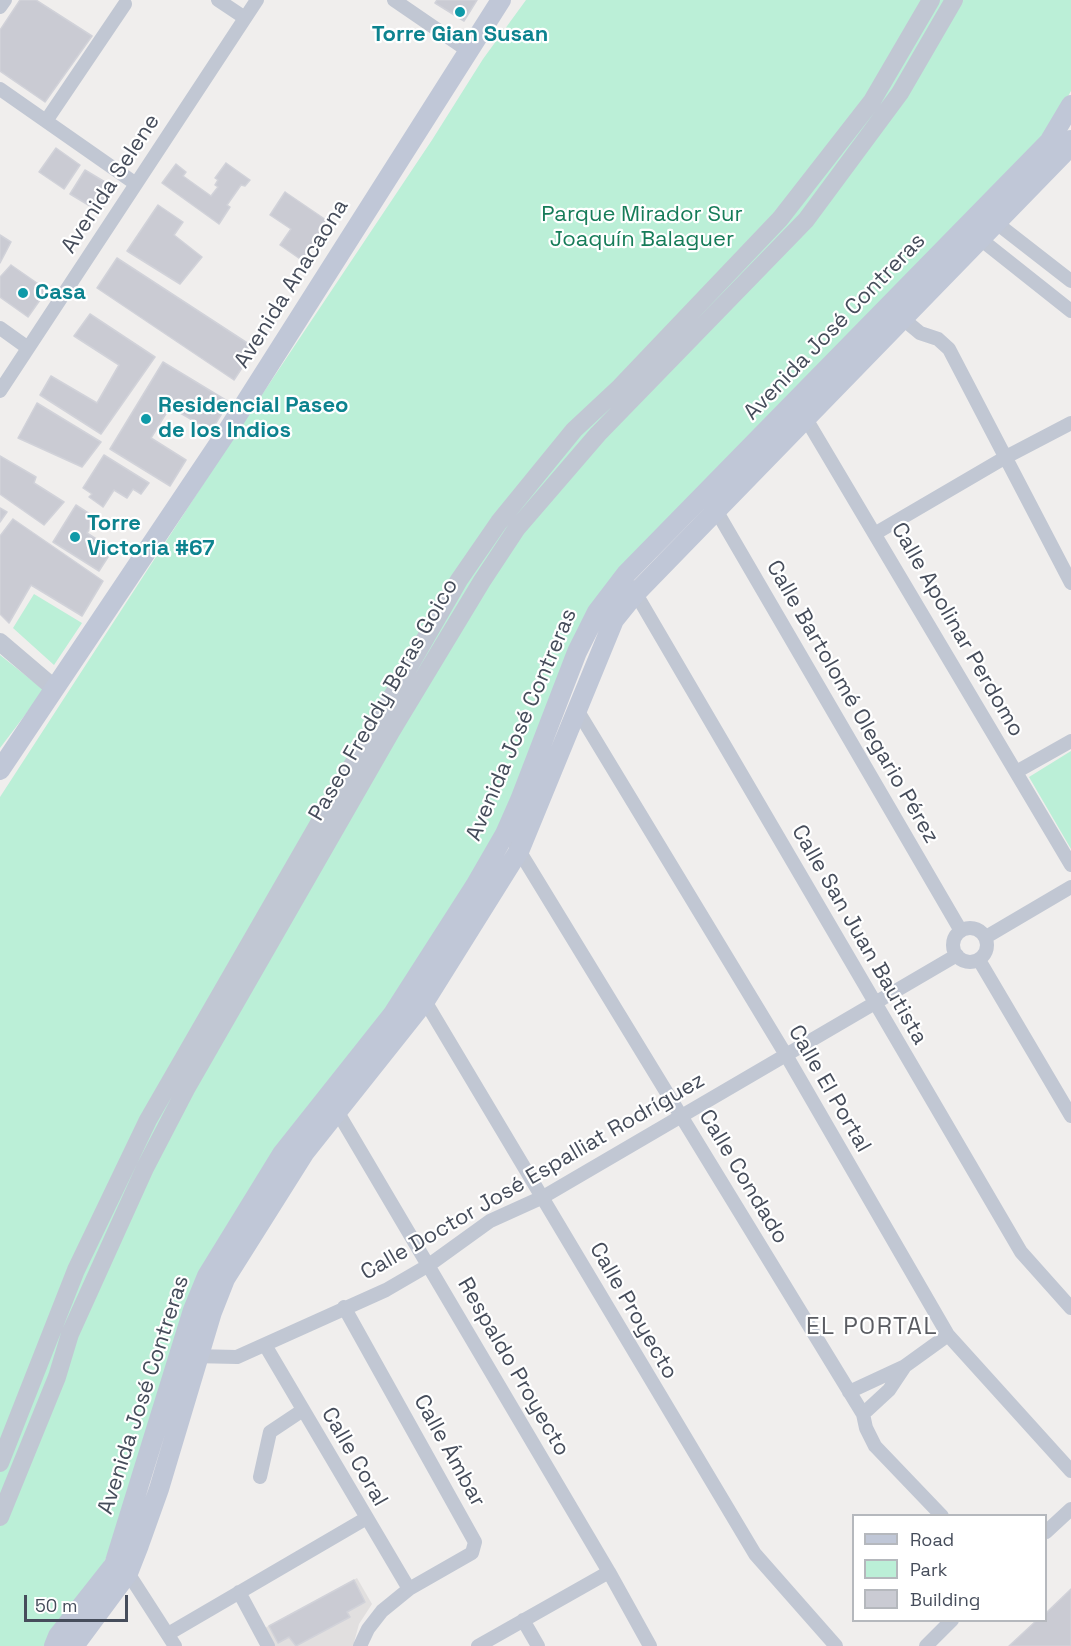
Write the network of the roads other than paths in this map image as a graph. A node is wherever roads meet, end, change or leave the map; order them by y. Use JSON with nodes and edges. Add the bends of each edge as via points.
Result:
{"nodes":[{"id":1,"x":5,"y":0,"type":"edge"},
{"id":2,"x":218,"y":0,"type":"edge"},
{"id":3,"x":257,"y":0,"type":"edge"},
{"id":4,"x":394,"y":0,"type":"edge"},
{"id":5,"x":501,"y":0,"type":"edge"},
{"id":6,"x":931,"y":0,"type":"edge"},
{"id":7,"x":954,"y":0,"type":"edge"},
{"id":8,"x":125,"y":4,"type":"dead end"},
{"id":9,"x":0,"y":7,"type":"edge"},
{"id":10,"x":245,"y":18,"type":"junction"},
{"id":11,"x":467,"y":50,"type":"junction"},
{"id":12,"x":0,"y":89,"type":"edge"},
{"id":13,"x":1071,"y":105,"type":"edge"},
{"id":14,"x":46,"y":121,"type":"junction"},
{"id":15,"x":1068,"y":151,"type":"edge"},
{"id":16,"x":136,"y":184,"type":"junction"},
{"id":17,"x":989,"y":217,"type":"junction"},
{"id":18,"x":973,"y":233,"type":"junction"},
{"id":19,"x":1071,"y":281,"type":"edge"},
{"id":20,"x":1071,"y":311,"type":"edge"},
{"id":21,"x":902,"y":318,"type":"junction"},
{"id":22,"x":0,"y":328,"type":"edge"},
{"id":23,"x":28,"y":348,"type":"junction"},
{"id":24,"x":0,"y":391,"type":"edge"},
{"id":25,"x":805,"y":417,"type":"junction"},
{"id":26,"x":1071,"y":423,"type":"edge"},
{"id":27,"x":1006,"y":457,"type":"junction"},
{"id":28,"x":711,"y":502,"type":"junction"},
{"id":29,"x":876,"y":533,"type":"junction"},
{"id":30,"x":626,"y":574,"type":"junction"},
{"id":31,"x":1071,"y":583,"type":"edge"},
{"id":32,"x":635,"y":594,"type":"junction"},
{"id":33,"x":0,"y":642,"type":"edge"},
{"id":34,"x":54,"y":688,"type":"junction"},
{"id":35,"x":576,"y":708,"type":"junction"},
{"id":36,"x":1071,"y":741,"type":"edge"},
{"id":37,"x":0,"y":770,"type":"edge"},
{"id":38,"x":1016,"y":772,"type":"junction"},
{"id":39,"x":505,"y":834,"type":"junction"},
{"id":40,"x":520,"y":849,"type":"junction"},
{"id":41,"x":1071,"y":865,"type":"edge"},
{"id":42,"x":280,"y":887,"type":"junction"},
{"id":43,"x":1071,"y":887,"type":"edge"},
{"id":44,"x":298,"y":896,"type":"junction"},
{"id":45,"x":961,"y":931,"type":"junction"},
{"id":46,"x":986,"y":937,"type":"junction"},
{"id":47,"x":957,"y":955,"type":"junction"},
{"id":48,"x":979,"y":960,"type":"junction"},
{"id":49,"x":414,"y":983,"type":"junction"},
{"id":50,"x":425,"y":1001,"type":"junction"},
{"id":51,"x":874,"y":1003,"type":"junction"},
{"id":52,"x":786,"y":1055,"type":"junction"},
{"id":53,"x":336,"y":1112,"type":"junction"},
{"id":54,"x":682,"y":1116,"type":"junction"},
{"id":55,"x":1071,"y":1116,"type":"edge"},
{"id":56,"x":543,"y":1197,"type":"junction"},
{"id":57,"x":429,"y":1265,"type":"junction"},
{"id":58,"x":344,"y":1307,"type":"junction"},
{"id":59,"x":1071,"y":1308,"type":"edge"},
{"id":60,"x":948,"y":1335,"type":"junction"},
{"id":61,"x":265,"y":1345,"type":"junction"},
{"id":62,"x":189,"y":1355,"type":"junction"},
{"id":63,"x":905,"y":1366,"type":"junction"},
{"id":64,"x":849,"y":1392,"type":"junction"},
{"id":65,"x":303,"y":1410,"type":"junction"},
{"id":66,"x":863,"y":1414,"type":"junction"},
{"id":67,"x":0,"y":1463,"type":"edge"},
{"id":68,"x":1071,"y":1471,"type":"edge"},
{"id":69,"x":260,"y":1478,"type":"dead end"},
{"id":70,"x":1071,"y":1509,"type":"edge"},
{"id":71,"x":941,"y":1514,"type":"edge"},
{"id":72,"x":0,"y":1517,"type":"edge"},
{"id":73,"x":365,"y":1519,"type":"junction"},
{"id":74,"x":1047,"y":1531,"type":"edge"},
{"id":75,"x":609,"y":1572,"type":"junction"},
{"id":76,"x":128,"y":1573,"type":"junction"},
{"id":77,"x":409,"y":1589,"type":"junction"},
{"id":78,"x":239,"y":1592,"type":"junction"},
{"id":79,"x":523,"y":1620,"type":"junction"},
{"id":80,"x":950,"y":1622,"type":"edge"},
{"id":81,"x":172,"y":1640,"type":"edge"},
{"id":82,"x":54,"y":1646,"type":"edge"},
{"id":83,"x":74,"y":1646,"type":"edge"},
{"id":84,"x":268,"y":1646,"type":"edge"},
{"id":85,"x":360,"y":1646,"type":"edge"},
{"id":86,"x":478,"y":1646,"type":"edge"},
{"id":87,"x":538,"y":1646,"type":"edge"},
{"id":88,"x":650,"y":1646,"type":"edge"},
{"id":89,"x":836,"y":1646,"type":"edge"},
{"id":90,"x":926,"y":1646,"type":"edge"}],
"edges":[{"from":1,"to":9,"type":"street"},
{"from":2,"to":10,"type":"street"},
{"from":3,"to":10,"type":"street","name":"Avenida Selene"},
{"from":4,"to":11,"type":"street"},
{"from":5,"to":11,"type":"main road","name":"Avenida Anacaona"},
{"from":6,"to":42,"type":"street","name":"Paseo Freddy Beras Goico","via":[[872,102],[780,219],[574,430],[499,522],[459,580]]},
{"from":7,"to":44,"type":"street","name":"Paseo Freddy Beras Goico","via":[[900,93],[806,220],[598,434],[518,528],[392,730]]},
{"from":8,"to":14,"type":"street"},
{"from":10,"to":16,"type":"street","name":"Avenida Selene"},
{"from":11,"to":34,"type":"main road","name":"Avenida Anacaona","via":[[228,430]]},
{"from":12,"to":14,"type":"street"},
{"from":13,"to":17,"type":"main road","name":"Avenida José Contreras","via":[[1049,142]]},
{"from":14,"to":16,"type":"street"},
{"from":15,"to":17,"type":"main road","name":"Avenida José Contreras"},
{"from":16,"to":23,"type":"street","name":"Avenida Selene"},
{"from":17,"to":18,"type":"main road","name":"Avenida José Contreras"},
{"from":17,"to":19,"type":"street"},
{"from":18,"to":20,"type":"street"},
{"from":18,"to":21,"type":"main road","name":"Avenida José Contreras"},
{"from":18,"to":28,"type":"main road","name":"Avenida José Contreras"},
{"from":21,"to":25,"type":"main road","name":"Avenida José Contreras"},
{"from":21,"to":27,"type":"street","via":[[950,349]]},
{"from":22,"to":23,"type":"street"},
{"from":23,"to":24,"type":"street","name":"Avenida Selene"},
{"from":25,"to":28,"type":"main road","name":"Avenida José Contreras"},
{"from":25,"to":29,"type":"street","name":"Calle Apolinar Perdomo"},
{"from":26,"to":27,"type":"street"},
{"from":27,"to":29,"type":"street"},
{"from":27,"to":31,"type":"street"},
{"from":28,"to":30,"type":"main road","name":"Avenida José Contreras"},
{"from":28,"to":32,"type":"main road","name":"Avenida José Contreras"},
{"from":28,"to":45,"type":"street","name":"Calle Bartolomé Olegario Pérez"},
{"from":29,"to":38,"type":"street","name":"Calle Apolinar Perdomo"},
{"from":30,"to":32,"type":"street","name":"Calle San Juan Bautista"},
{"from":30,"to":39,"type":"main road","name":"Avenida José Contreras","via":[[597,612],[578,652]]},
{"from":32,"to":35,"type":"main road","name":"Avenida José Contreras","via":[[614,620]]},
{"from":32,"to":51,"type":"street","name":"Calle San Juan Bautista"},
{"from":33,"to":34,"type":"street"},
{"from":34,"to":37,"type":"main road","name":"Avenida Anacaona"},
{"from":35,"to":40,"type":"main road","name":"Avenida José Contreras"},
{"from":35,"to":52,"type":"street","name":"Calle El Portal"},
{"from":36,"to":38,"type":"street"},
{"from":38,"to":41,"type":"street","name":"Calle Apolinar Perdomo"},
{"from":39,"to":40,"type":"street","name":"Calle Condado"},
{"from":39,"to":49,"type":"main road","name":"Avenida José Contreras"},
{"from":40,"to":50,"type":"main road","name":"Avenida José Contreras"},
{"from":40,"to":54,"type":"street","name":"Calle Condado"},
{"from":42,"to":44,"type":"street"},
{"from":42,"to":67,"type":"street","name":"Paseo Freddy Beras Goico","via":[[148,1120],[108,1201],[55,1320]]},
{"from":43,"to":46,"type":"street"},
{"from":44,"to":72,"type":"street","name":"Paseo Freddy Beras Goico","via":[[145,1168],[70,1334],[57,1377]]},
{"from":45,"to":46,"type":"street","via":[[973,928]]},
{"from":45,"to":47,"type":"street","via":[[954,942]]},
{"from":46,"to":48,"type":"street","via":[[987,950]]},
{"from":47,"to":48,"type":"street","via":[[967,962]]},
{"from":47,"to":51,"type":"street","name":"Calle Doctor José Espalliat Rodríguez"},
{"from":48,"to":55,"type":"street"},
{"from":49,"to":50,"type":"street","name":"Calle Proyecto"},
{"from":49,"to":62,"type":"main road","name":"Avenida José Contreras","via":[[256,1193],[207,1276]]},
{"from":50,"to":53,"type":"main road","name":"Avenida José Contreras"},
{"from":50,"to":56,"type":"street","name":"Calle Proyecto"},
{"from":51,"to":52,"type":"street","name":"Calle Doctor José Espalliat Rodríguez"},
{"from":51,"to":59,"type":"street","name":"Calle San Juan Bautista","via":[[1021,1252]]},
{"from":52,"to":54,"type":"street","name":"Calle Doctor José Espalliat Rodríguez"},
{"from":52,"to":60,"type":"street","name":"Calle El Portal"},
{"from":53,"to":57,"type":"street","name":"Respaldo Proyecto"},
{"from":53,"to":62,"type":"main road","name":"Avenida José Contreras","via":[[286,1179],[225,1279]]},
{"from":54,"to":56,"type":"street","name":"Calle Doctor José Espalliat Rodríguez"},
{"from":54,"to":64,"type":"street","name":"Calle Condado"},
{"from":56,"to":57,"type":"street","name":"Calle Doctor José Espalliat Rodríguez","via":[[490,1221]]},
{"from":56,"to":89,"type":"street","name":"Calle Proyecto","via":[[754,1554]]},
{"from":57,"to":58,"type":"street","name":"Calle Doctor José Espalliat Rodríguez","via":[[386,1290]]},
{"from":57,"to":75,"type":"street","name":"Respaldo Proyecto"},
{"from":58,"to":61,"type":"street","name":"Calle Doctor José Espalliat Rodríguez"},
{"from":58,"to":77,"type":"street","name":"Calle Ámbar","via":[[476,1542],[472,1553]]},
{"from":60,"to":63,"type":"street"},
{"from":60,"to":68,"type":"street","name":"Calle El Portal"},
{"from":61,"to":62,"type":"street","name":"Calle Doctor José Espalliat Rodríguez","via":[[237,1357]]},
{"from":61,"to":65,"type":"street","name":"Calle Coral"},
{"from":62,"to":76,"type":"main road","name":"Avenida José Contreras","via":[[159,1489]]},
{"from":62,"to":82,"type":"main road","name":"Avenida José Contreras","via":[[114,1565]]},
{"from":63,"to":64,"type":"street"},
{"from":63,"to":66,"type":"street","via":[[889,1390]]},
{"from":64,"to":66,"type":"street","name":"Calle Condado"},
{"from":65,"to":69,"type":"street","via":[[270,1432]]},
{"from":65,"to":73,"type":"street","name":"Calle Coral"},
{"from":66,"to":71,"type":"street","name":"Calle Condado","via":[[875,1446]]},
{"from":70,"to":74,"type":"street"},
{"from":73,"to":77,"type":"street","name":"Calle Coral"},
{"from":73,"to":78,"type":"street"},
{"from":75,"to":79,"type":"street"},
{"from":75,"to":88,"type":"street","name":"Respaldo Proyecto"},
{"from":76,"to":81,"type":"street"},
{"from":76,"to":83,"type":"main road","name":"Avenida José Contreras"},
{"from":77,"to":85,"type":"street","name":"Calle Ámbar","via":[[374,1619]]},
{"from":78,"to":81,"type":"street"},
{"from":78,"to":84,"type":"street"},
{"from":79,"to":86,"type":"street"},
{"from":79,"to":87,"type":"street"},
{"from":80,"to":90,"type":"street"}]}
